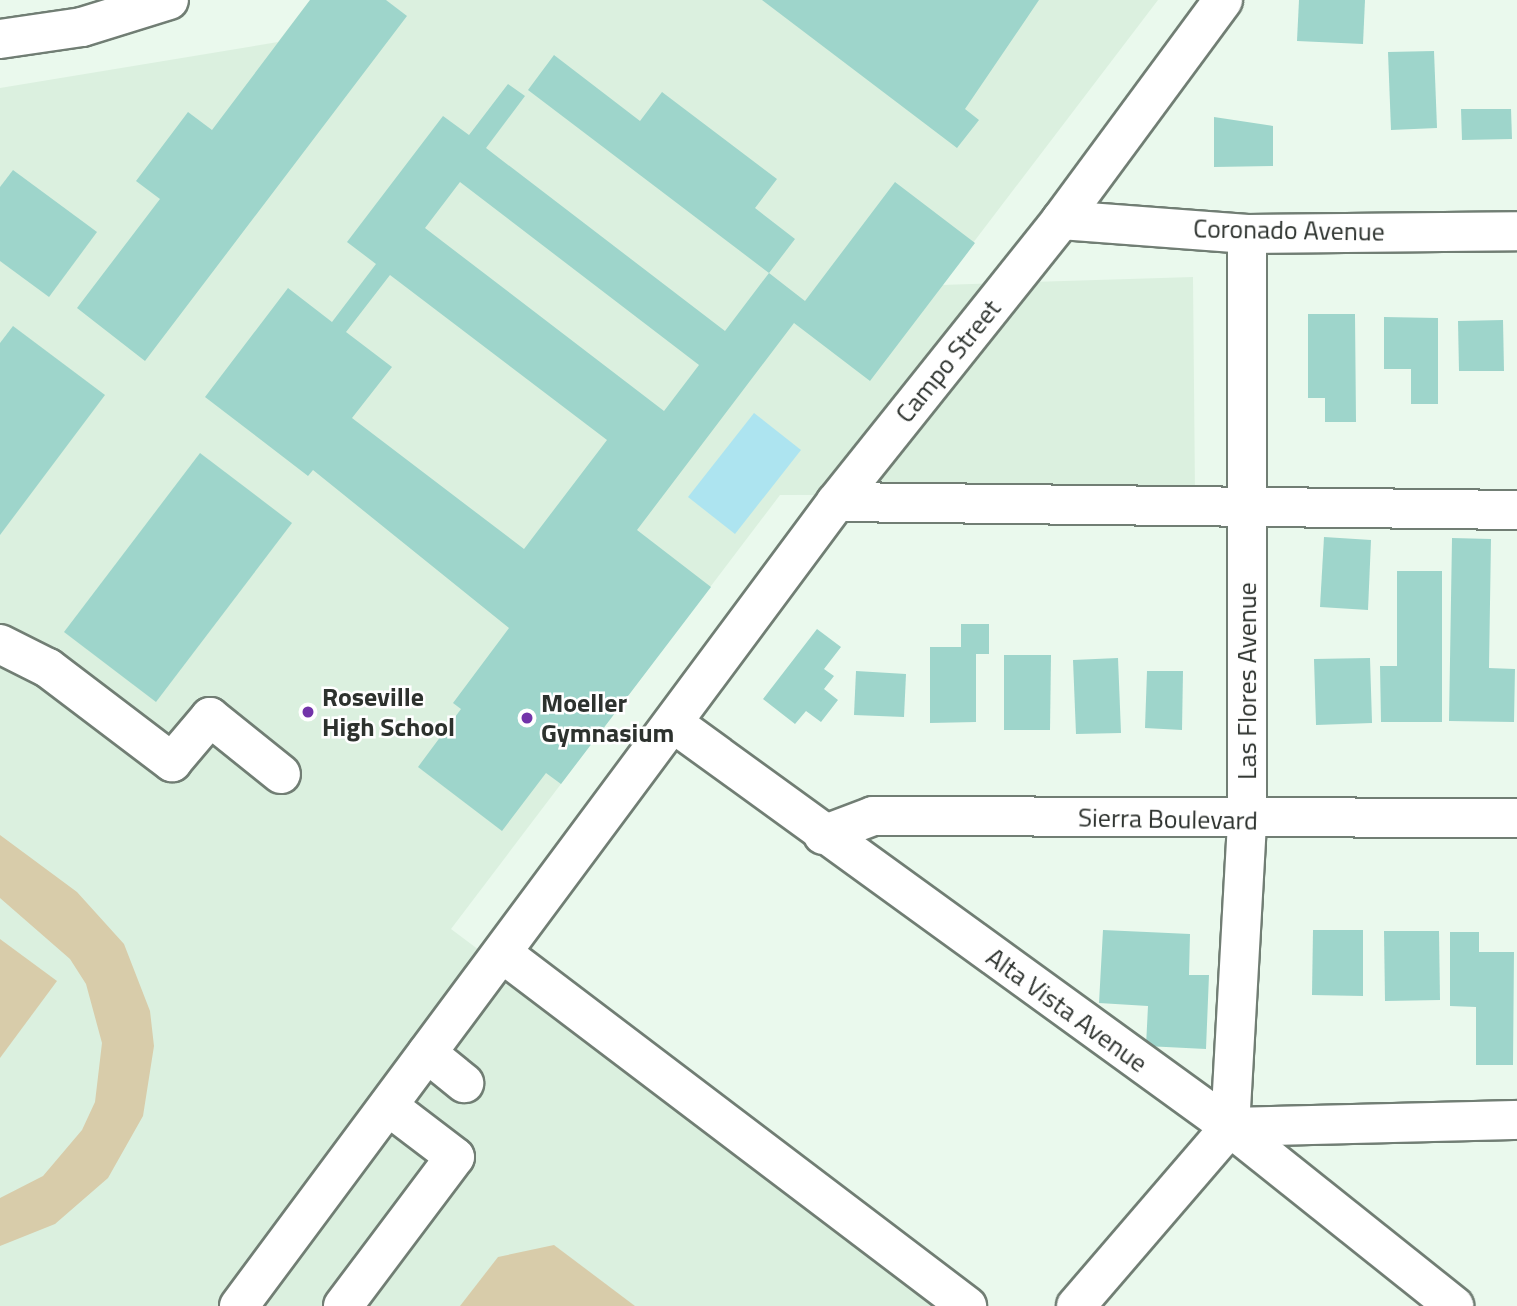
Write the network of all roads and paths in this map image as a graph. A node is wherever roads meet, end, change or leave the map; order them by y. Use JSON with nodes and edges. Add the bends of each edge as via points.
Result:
{"nodes":[{"id":1,"x":169,"y":0,"type":"edge"},
{"id":2,"x":1223,"y":0,"type":"edge"},
{"id":3,"x":0,"y":39,"type":"edge"},
{"id":4,"x":1061,"y":220,"type":"junction"},
{"id":5,"x":1517,"y":231,"type":"edge"},
{"id":6,"x":1247,"y":234,"type":"junction"},
{"id":7,"x":836,"y":502,"type":"junction"},
{"id":8,"x":1247,"y":510,"type":"junction"},
{"id":9,"x":1517,"y":510,"type":"edge"},
{"id":10,"x":0,"y":644,"type":"edge"},
{"id":11,"x":673,"y":723,"type":"junction"},
{"id":12,"x":281,"y":774,"type":"dead end"},
{"id":13,"x":1517,"y":818,"type":"edge"},
{"id":14,"x":1247,"y":820,"type":"junction"},
{"id":15,"x":823,"y":835,"type":"junction"},
{"id":16,"x":502,"y":953,"type":"junction"},
{"id":17,"x":427,"y":1053,"type":"junction"},
{"id":18,"x":464,"y":1083,"type":"dead end"},
{"id":19,"x":388,"y":1106,"type":"junction"},
{"id":20,"x":1517,"y":1120,"type":"edge"},
{"id":21,"x":1230,"y":1127,"type":"junction"},
{"id":22,"x":239,"y":1306,"type":"edge"},
{"id":23,"x":343,"y":1306,"type":"edge"},
{"id":24,"x":967,"y":1306,"type":"edge"},
{"id":25,"x":1076,"y":1306,"type":"edge"},
{"id":26,"x":1454,"y":1306,"type":"edge"}],
"edges":[{"from":1,"to":3,"type":"street","via":[[82,26]]},
{"from":2,"to":4,"type":"street","name":"Campo Street"},
{"from":4,"to":6,"type":"street","name":"Coronado Avenue"},
{"from":4,"to":7,"type":"street","name":"Campo Street"},
{"from":5,"to":6,"type":"street","name":"Coronado Avenue"},
{"from":6,"to":8,"type":"street","name":"Las Flores Avenue"},
{"from":7,"to":8,"type":"street"},
{"from":7,"to":11,"type":"street","name":"Campo Street"},
{"from":8,"to":9,"type":"street"},
{"from":8,"to":14,"type":"street","name":"Las Flores Avenue"},
{"from":10,"to":12,"type":"street","via":[[48,668],[172,762],[211,717]]},
{"from":11,"to":15,"type":"street","name":"Alta Vista Avenue"},
{"from":11,"to":16,"type":"street","name":"Campo Street"},
{"from":13,"to":14,"type":"street","name":"Sierra Boulevard"},
{"from":14,"to":15,"type":"street","name":"Sierra Boulevard","via":[[873,816]]},
{"from":14,"to":21,"type":"street","name":"Las Flores Avenue"},
{"from":15,"to":21,"type":"street","name":"Alta Vista Avenue"},
{"from":16,"to":17,"type":"street","name":"Campo Street"},
{"from":16,"to":24,"type":"street"},
{"from":17,"to":18,"type":"street"},
{"from":17,"to":19,"type":"street","name":"Campo Street"},
{"from":19,"to":22,"type":"street","name":"Campo Street"},
{"from":19,"to":23,"type":"street","via":[[455,1157]]},
{"from":20,"to":21,"type":"street"},
{"from":21,"to":25,"type":"street"},
{"from":21,"to":26,"type":"street","name":"Alta Vista Avenue"}]}
